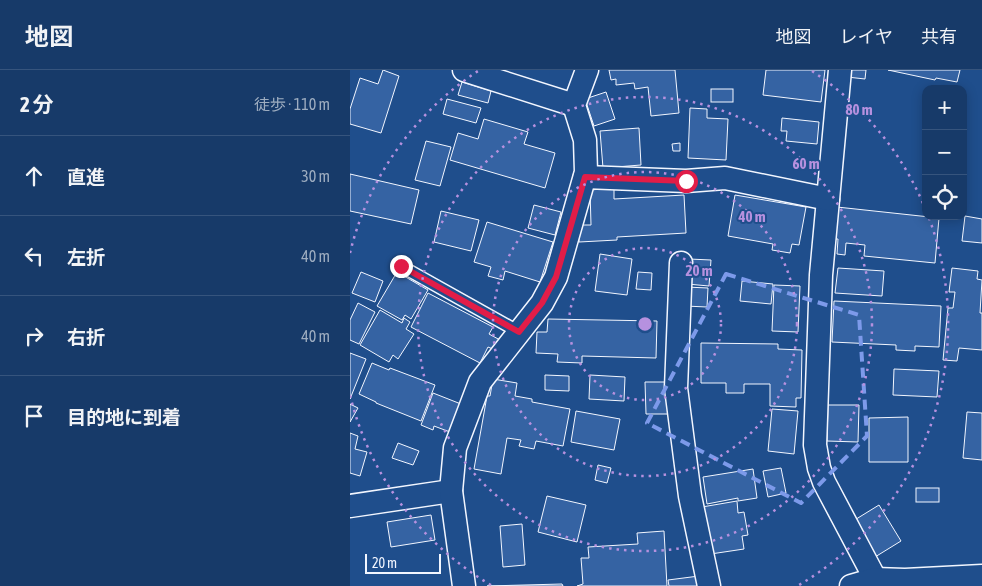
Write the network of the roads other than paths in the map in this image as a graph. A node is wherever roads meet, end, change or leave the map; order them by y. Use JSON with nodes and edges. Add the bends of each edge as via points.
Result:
{"nodes":[{"id":1,"x":464,"y":70,"type":"edge"},
{"id":2,"x":587,"y":70,"type":"edge"},
{"id":3,"x":840,"y":70,"type":"edge"},
{"id":4,"x":574,"y":105,"type":"junction"},
{"id":5,"x":585,"y":177,"type":"junction"},
{"id":6,"x":828,"y":199,"type":"junction"},
{"id":7,"x":681,"y":263,"type":"dead end"},
{"id":8,"x":401,"y":266,"type":"dead end"},
{"id":9,"x":519,"y":332,"type":"junction"},
{"id":10,"x":451,"y":491,"type":"junction"},
{"id":11,"x":350,"y":506,"type":"edge"},
{"id":12,"x":982,"y":576,"type":"edge"},
{"id":13,"x":877,"y":582,"type":"edge"},
{"id":14,"x":464,"y":586,"type":"edge"},
{"id":15,"x":709,"y":586,"type":"edge"},
{"id":16,"x":851,"y":586,"type":"edge"}],
"edges":[{"from":1,"to":4,"type":"street"},
{"from":2,"to":4,"type":"street"},
{"from":3,"to":6,"type":"street"},
{"from":4,"to":5,"type":"street","via":[[585,140]]},
{"from":5,"to":6,"type":"street","via":[[686,181],[724,178]]},
{"from":5,"to":9,"type":"street","via":[[556,277],[542,303]]},
{"from":6,"to":13,"type":"street","via":[[815,445],[824,482]]},
{"from":7,"to":15,"type":"street","via":[[676,388],[690,496]]},
{"from":8,"to":9,"type":"lane"},
{"from":9,"to":10,"type":"street","via":[[480,382],[455,448]]},
{"from":10,"to":11,"type":"street"},
{"from":10,"to":14,"type":"street"},
{"from":12,"to":13,"type":"street"},
{"from":13,"to":16,"type":"street"}]}
